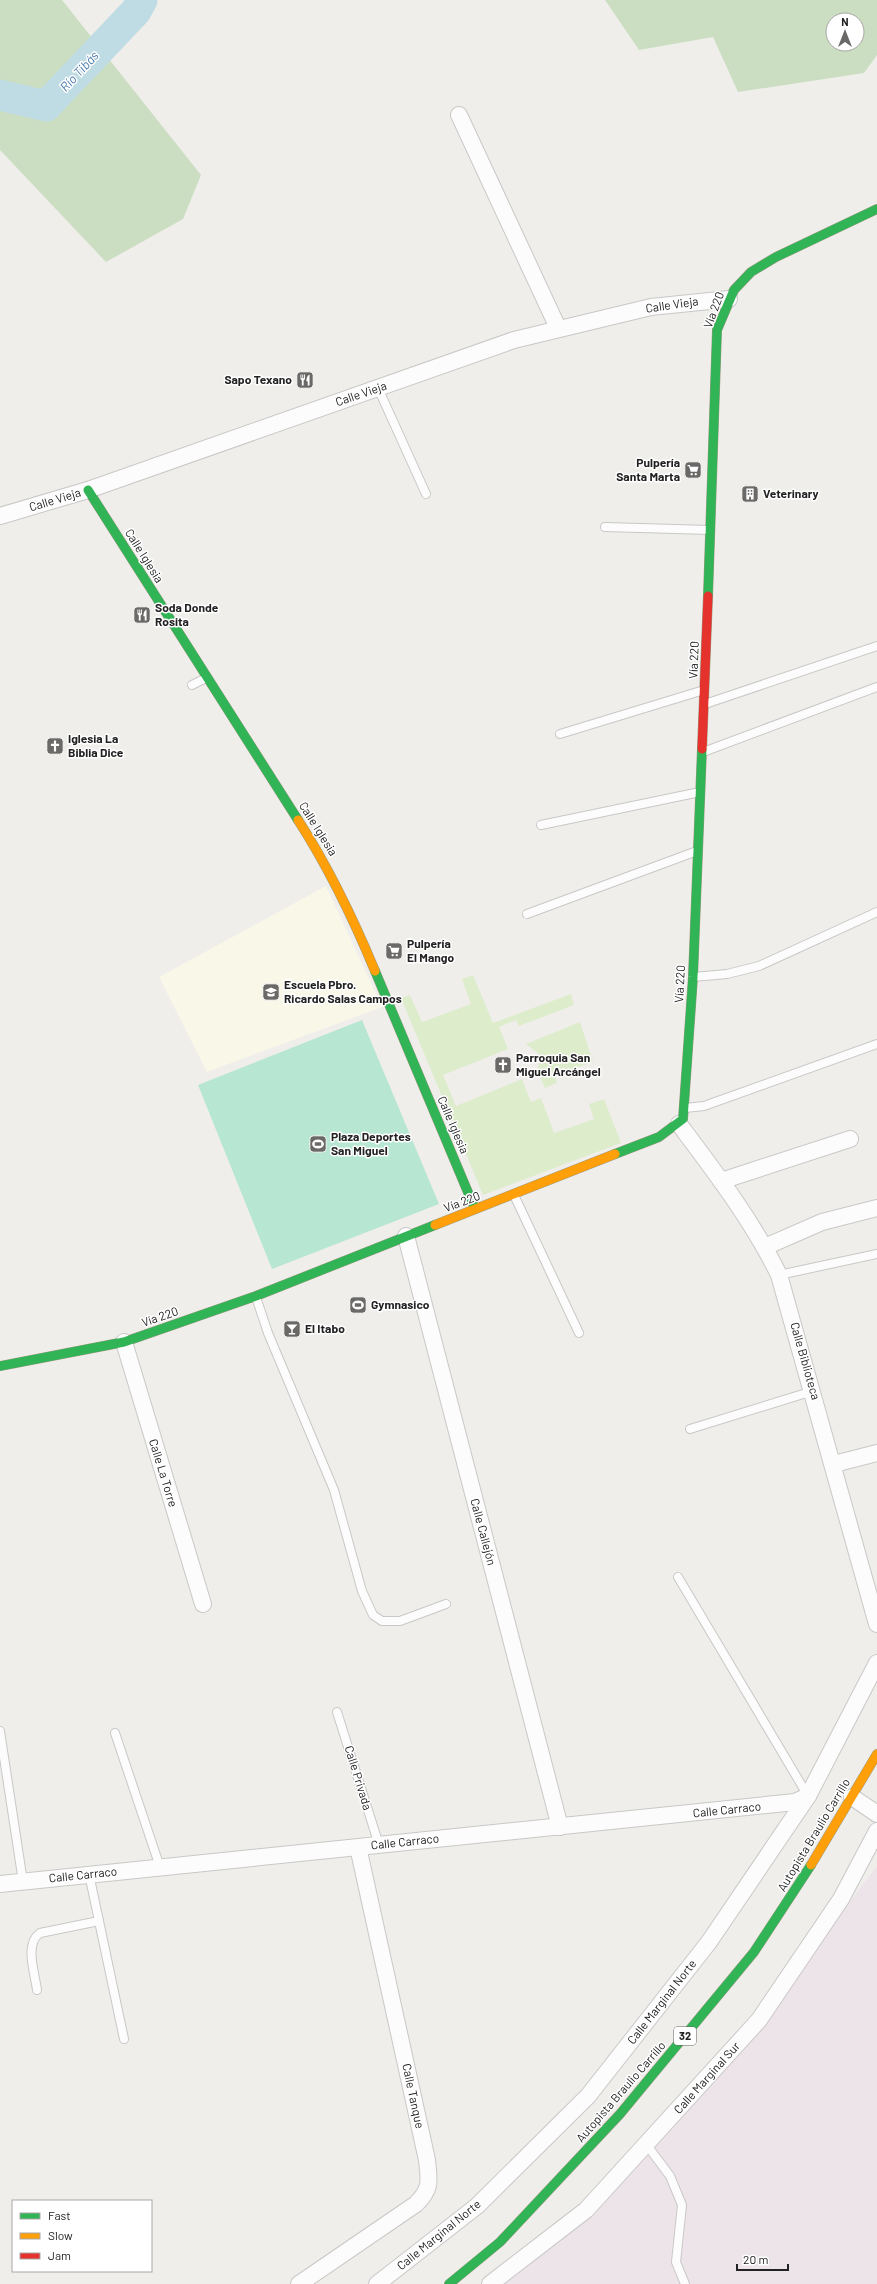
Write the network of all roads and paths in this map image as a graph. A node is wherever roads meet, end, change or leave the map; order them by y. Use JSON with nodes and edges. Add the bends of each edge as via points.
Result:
{"nodes":[{"id":1,"x":459,"y":115,"type":"dead end"},
{"id":2,"x":877,"y":209,"type":"edge"},
{"id":3,"x":729,"y":299,"type":"junction"},
{"id":4,"x":558,"y":328,"type":"junction"},
{"id":5,"x":378,"y":388,"type":"junction"},
{"id":6,"x":88,"y":490,"type":"junction"},
{"id":7,"x":426,"y":494,"type":"dead end"},
{"id":8,"x":0,"y":516,"type":"edge"},
{"id":9,"x":604,"y":527,"type":"dead end"},
{"id":10,"x":711,"y":530,"type":"junction"},
{"id":11,"x":877,"y":646,"type":"edge"},
{"id":12,"x":207,"y":677,"type":"junction"},
{"id":13,"x":192,"y":685,"type":"dead end"},
{"id":14,"x":877,"y":687,"type":"edge"},
{"id":15,"x":705,"y":690,"type":"junction"},
{"id":16,"x":704,"y":705,"type":"junction"},
{"id":17,"x":560,"y":734,"type":"dead end"},
{"id":18,"x":702,"y":752,"type":"junction"},
{"id":19,"x":700,"y":792,"type":"junction"},
{"id":20,"x":542,"y":825,"type":"dead end"},
{"id":21,"x":698,"y":851,"type":"junction"},
{"id":22,"x":877,"y":912,"type":"edge"},
{"id":23,"x":527,"y":914,"type":"dead end"},
{"id":24,"x":693,"y":977,"type":"junction"},
{"id":25,"x":877,"y":1044,"type":"edge"},
{"id":26,"x":685,"y":1108,"type":"junction"},
{"id":27,"x":679,"y":1124,"type":"junction"},
{"id":28,"x":850,"y":1140,"type":"dead end"},
{"id":29,"x":721,"y":1181,"type":"junction"},
{"id":30,"x":514,"y":1194,"type":"junction"},
{"id":31,"x":877,"y":1208,"type":"edge"},
{"id":32,"x":475,"y":1209,"type":"junction"},
{"id":33,"x":406,"y":1236,"type":"junction"},
{"id":34,"x":765,"y":1247,"type":"junction"},
{"id":35,"x":877,"y":1254,"type":"edge"},
{"id":36,"x":779,"y":1275,"type":"junction"},
{"id":37,"x":256,"y":1296,"type":"junction"},
{"id":38,"x":579,"y":1332,"type":"dead end"},
{"id":39,"x":124,"y":1342,"type":"junction"},
{"id":40,"x":0,"y":1366,"type":"edge"},
{"id":41,"x":813,"y":1391,"type":"junction"},
{"id":42,"x":690,"y":1429,"type":"dead end"},
{"id":43,"x":877,"y":1453,"type":"edge"},
{"id":44,"x":834,"y":1464,"type":"junction"},
{"id":45,"x":678,"y":1577,"type":"dead end"},
{"id":46,"x":203,"y":1604,"type":"dead end"},
{"id":47,"x":446,"y":1604,"type":"dead end"},
{"id":48,"x":877,"y":1624,"type":"edge"},
{"id":49,"x":877,"y":1663,"type":"edge"},
{"id":50,"x":337,"y":1712,"type":"dead end"},
{"id":51,"x":0,"y":1731,"type":"edge"},
{"id":52,"x":115,"y":1733,"type":"dead end"},
{"id":53,"x":877,"y":1754,"type":"edge"},
{"id":54,"x":808,"y":1796,"type":"junction"},
{"id":55,"x":852,"y":1796,"type":"junction"},
{"id":56,"x":877,"y":1814,"type":"edge"},
{"id":57,"x":560,"y":1827,"type":"junction"},
{"id":58,"x":877,"y":1831,"type":"edge"},
{"id":59,"x":379,"y":1845,"type":"junction"},
{"id":60,"x":358,"y":1847,"type":"junction"},
{"id":61,"x":160,"y":1867,"type":"junction"},
{"id":62,"x":89,"y":1874,"type":"junction"},
{"id":63,"x":24,"y":1882,"type":"junction"},
{"id":64,"x":0,"y":1884,"type":"edge"},
{"id":65,"x":99,"y":1921,"type":"junction"},
{"id":66,"x":37,"y":1990,"type":"dead end"},
{"id":67,"x":124,"y":2039,"type":"dead end"},
{"id":68,"x":646,"y":2144,"type":"junction"},
{"id":69,"x":299,"y":2284,"type":"edge"},
{"id":70,"x":377,"y":2284,"type":"edge"},
{"id":71,"x":449,"y":2284,"type":"edge"},
{"id":72,"x":490,"y":2284,"type":"edge"},
{"id":73,"x":685,"y":2284,"type":"edge"}],
"edges":[{"from":1,"to":4,"type":"street"},
{"from":2,"to":3,"type":"main road","name":"Vía 220","via":[[849,220],[768,262],[736,286]]},
{"from":3,"to":4,"type":"street","name":"Calle Vieja","via":[[670,304]]},
{"from":3,"to":10,"type":"main road","name":"Vía 220","via":[[717,330]]},
{"from":4,"to":5,"type":"street","name":"Calle Vieja","via":[[514,340]]},
{"from":5,"to":6,"type":"street","name":"Calle Vieja"},
{"from":5,"to":7,"type":"lane"},
{"from":6,"to":8,"type":"street","name":"Calle Vieja"},
{"from":6,"to":12,"type":"main road","name":"Calle Iglesia"},
{"from":9,"to":10,"type":"lane"},
{"from":10,"to":15,"type":"main road","name":"Vía 220"},
{"from":11,"to":16,"type":"lane"},
{"from":12,"to":13,"type":"lane"},
{"from":12,"to":32,"type":"main road","name":"Calle Iglesia","via":[[324,861],[354,921]]},
{"from":14,"to":18,"type":"lane"},
{"from":15,"to":16,"type":"main road","name":"Vía 220"},
{"from":15,"to":17,"type":"lane"},
{"from":16,"to":18,"type":"main road","name":"Vía 220"},
{"from":18,"to":19,"type":"main road","name":"Vía 220"},
{"from":19,"to":20,"type":"lane"},
{"from":19,"to":21,"type":"main road","name":"Vía 220"},
{"from":21,"to":23,"type":"lane"},
{"from":21,"to":24,"type":"main road","name":"Vía 220"},
{"from":22,"to":24,"type":"lane","via":[[759,966],[727,974]]},
{"from":24,"to":26,"type":"main road","name":"Vía 220"},
{"from":25,"to":26,"type":"lane","via":[[704,1106]]},
{"from":26,"to":27,"type":"main road","name":"Vía 220"},
{"from":27,"to":29,"type":"street","name":"Calle Biblioteca"},
{"from":27,"to":30,"type":"main road","name":"Vía 220","via":[[659,1137]]},
{"from":28,"to":29,"type":"street"},
{"from":29,"to":34,"type":"street","name":"Calle Biblioteca"},
{"from":30,"to":32,"type":"main road","name":"Vía 220"},
{"from":30,"to":38,"type":"lane"},
{"from":31,"to":34,"type":"street","via":[[822,1222]]},
{"from":32,"to":33,"type":"main road","name":"Vía 220"},
{"from":33,"to":37,"type":"main road","name":"Vía 220"},
{"from":33,"to":57,"type":"street","name":"Calle Callejón"},
{"from":34,"to":36,"type":"street","name":"Calle Biblioteca"},
{"from":35,"to":36,"type":"lane"},
{"from":36,"to":41,"type":"street","name":"Calle Biblioteca"},
{"from":37,"to":39,"type":"main road","name":"Vía 220"},
{"from":37,"to":47,"type":"lane","via":[[268,1333],[334,1490],[362,1590],[373,1615],[382,1621],[400,1621]]},
{"from":39,"to":40,"type":"main road","name":"Vía 220"},
{"from":39,"to":46,"type":"street","name":"Calle La Torre"},
{"from":41,"to":42,"type":"lane"},
{"from":41,"to":44,"type":"street","name":"Calle Biblioteca"},
{"from":43,"to":44,"type":"street"},
{"from":44,"to":48,"type":"street","name":"Calle Biblioteca"},
{"from":45,"to":54,"type":"lane"},
{"from":49,"to":54,"type":"street","name":"Calle Marginal Norte"},
{"from":50,"to":59,"type":"lane","name":"Calle Privada"},
{"from":51,"to":63,"type":"lane"},
{"from":52,"to":61,"type":"lane"},
{"from":53,"to":55,"type":"main road","name":"Autopista Braulio Carrillo","number":"32"},
{"from":54,"to":57,"type":"street","name":"Calle Carraco","via":[[795,1802]]},
{"from":54,"to":70,"type":"street","name":"Calle Marginal Norte","via":[[709,1942],[588,2096],[477,2206]]},
{"from":55,"to":56,"type":"street"},
{"from":55,"to":71,"type":"main road","name":"Autopista Braulio Carrillo","number":"32","via":[[805,1875],[754,1952],[625,2108],[500,2242]]},
{"from":57,"to":59,"type":"street","name":"Calle Carraco"},
{"from":58,"to":68,"type":"street","name":"Calle Marginal Sur","via":[[841,1899],[759,2020]]},
{"from":59,"to":60,"type":"street","name":"Calle Carraco"},
{"from":60,"to":61,"type":"street","name":"Calle Carraco"},
{"from":60,"to":69,"type":"street","name":"Calle Tanque","via":[[430,2183],[425,2195],[416,2204]]},
{"from":61,"to":62,"type":"street","name":"Calle Carraco"},
{"from":62,"to":63,"type":"street","name":"Calle Carraco"},
{"from":62,"to":65,"type":"lane"},
{"from":63,"to":64,"type":"street","name":"Calle Carraco"},
{"from":65,"to":66,"type":"lane","via":[[40,1933],[33,1938],[31,1946]]},
{"from":65,"to":67,"type":"lane"},
{"from":68,"to":72,"type":"street","name":"Calle Marginal Sur","via":[[586,2210]]},
{"from":68,"to":73,"type":"lane","via":[[670,2176],[682,2205],[676,2262]]}]}
